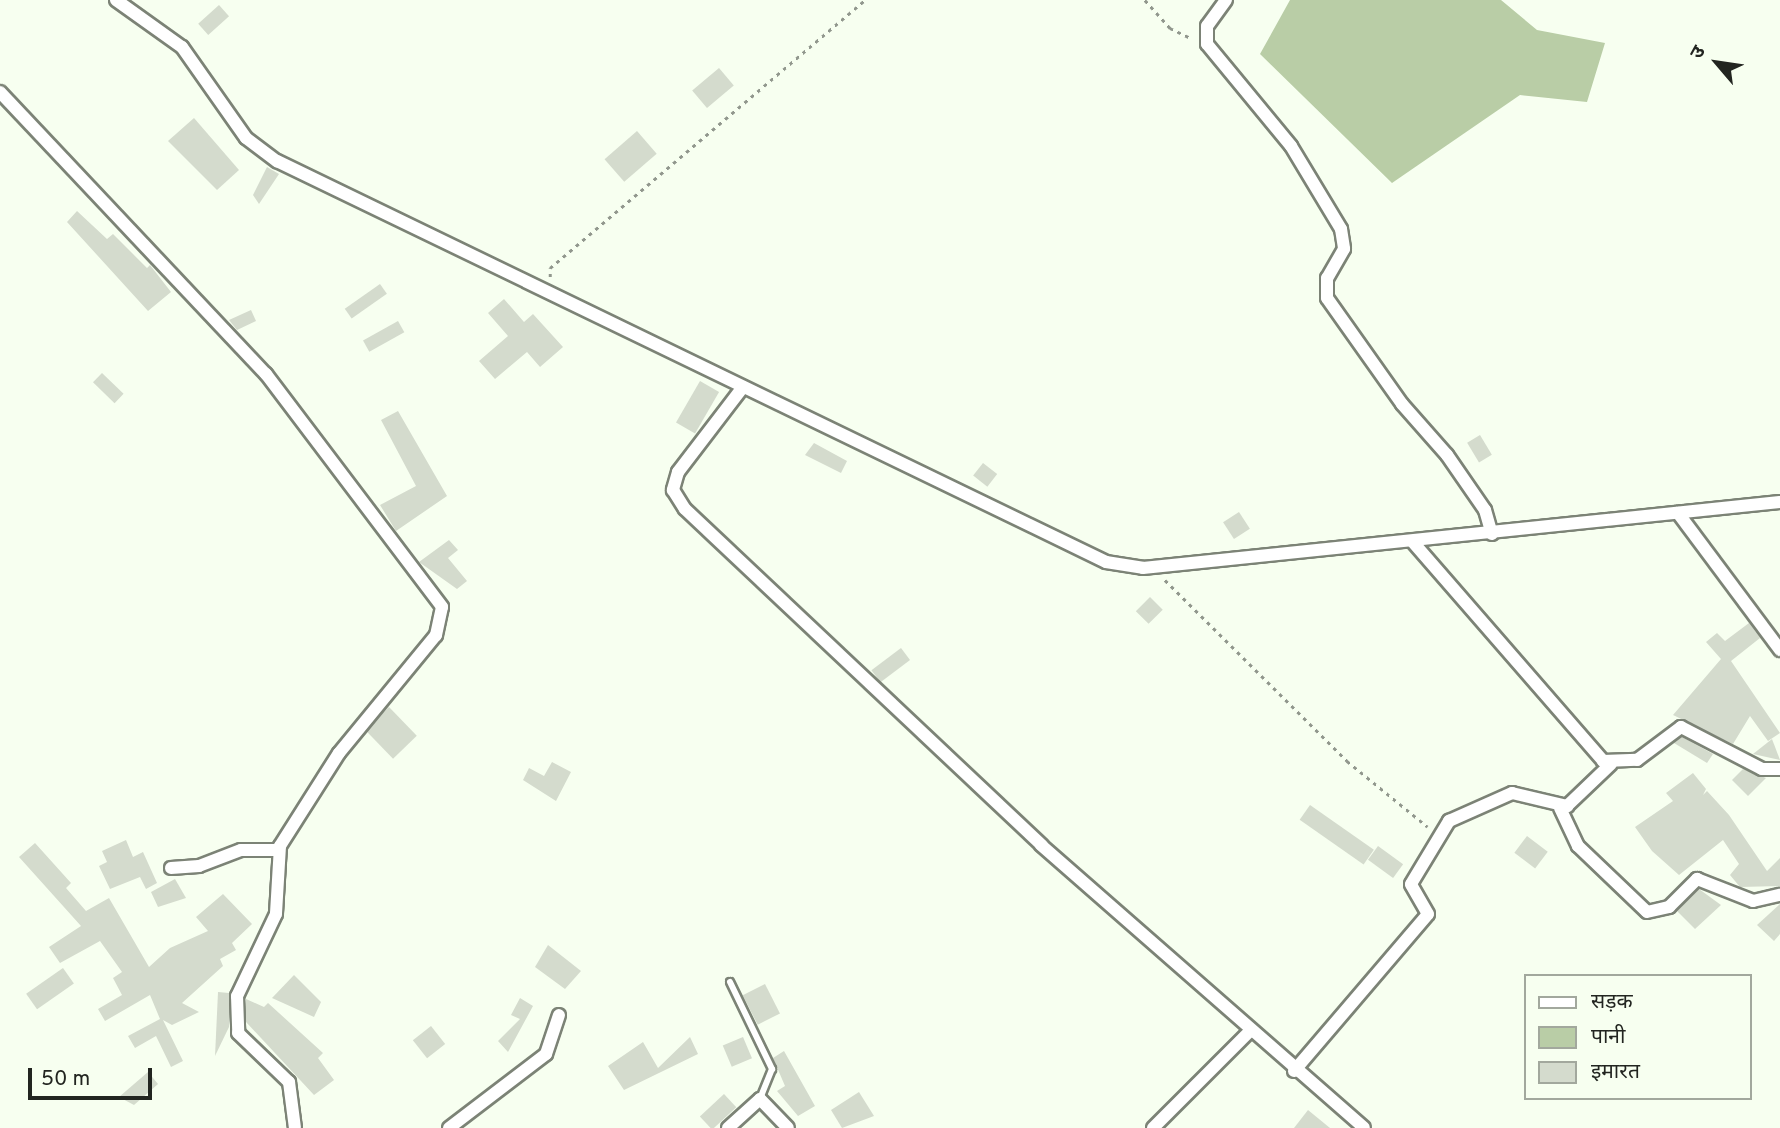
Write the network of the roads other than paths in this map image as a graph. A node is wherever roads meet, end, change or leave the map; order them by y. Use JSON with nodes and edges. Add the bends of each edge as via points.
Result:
{"nodes":[{"id":1,"x":116,"y":0,"type":"edge"},
{"id":2,"x":1226,"y":0,"type":"edge"},
{"id":3,"x":1,"y":92,"type":"edge"},
{"id":4,"x":743,"y":387,"type":"junction"},
{"id":5,"x":1780,"y":502,"type":"edge"},
{"id":6,"x":1678,"y":513,"type":"junction"},
{"id":7,"x":1491,"y":530,"type":"junction"},
{"id":8,"x":1412,"y":541,"type":"junction"},
{"id":9,"x":1780,"y":650,"type":"edge"},
{"id":10,"x":1611,"y":764,"type":"junction"},
{"id":11,"x":1780,"y":769,"type":"edge"},
{"id":12,"x":1559,"y":808,"type":"junction"},
{"id":13,"x":279,"y":850,"type":"junction"},
{"id":14,"x":171,"y":868,"type":"dead end"},
{"id":15,"x":1780,"y":895,"type":"edge"},
{"id":16,"x":730,"y":982,"type":"dead end"},
{"id":17,"x":559,"y":1015,"type":"dead end"},
{"id":18,"x":1250,"y":1031,"type":"junction"},
{"id":19,"x":1294,"y":1071,"type":"junction"},
{"id":20,"x":760,"y":1099,"type":"junction"},
{"id":21,"x":295,"y":1128,"type":"edge"},
{"id":22,"x":449,"y":1128,"type":"edge"},
{"id":23,"x":728,"y":1128,"type":"edge"},
{"id":24,"x":788,"y":1128,"type":"edge"},
{"id":25,"x":1153,"y":1128,"type":"edge"},
{"id":26,"x":1364,"y":1128,"type":"edge"}],
"edges":[{"from":1,"to":4,"type":"street","via":[[182,47],[257,149]]},
{"from":2,"to":7,"type":"street","via":[[1207,26],[1207,44],[1291,146],[1341,229],[1345,243],[1325,286],[1327,298],[1485,510]]},
{"from":3,"to":13,"type":"street","via":[[266,374],[442,607],[441,626],[339,753]]},
{"from":4,"to":8,"type":"street","via":[[1106,562],[1152,568]]},
{"from":4,"to":18,"type":"street","via":[[678,472],[673,490],[685,509]]},
{"from":5,"to":6,"type":"street"},
{"from":6,"to":7,"type":"street"},
{"from":6,"to":9,"type":"street"},
{"from":7,"to":8,"type":"street"},
{"from":8,"to":10,"type":"street"},
{"from":10,"to":11,"type":"street","via":[[1637,760],[1681,727],[1762,769]]},
{"from":10,"to":12,"type":"street"},
{"from":12,"to":15,"type":"street","via":[[1578,846],[1647,912],[1669,907],[1697,879],[1754,901]]},
{"from":12,"to":19,"type":"street","via":[[1512,793],[1457,816],[1439,835],[1412,884],[1428,914]]},
{"from":13,"to":14,"type":"street","via":[[241,850],[199,866]]},
{"from":13,"to":21,"type":"street","via":[[276,914],[237,996],[234,1021],[246,1045],[289,1082]]},
{"from":16,"to":20,"type":"lane","via":[[772,1069]]},
{"from":17,"to":22,"type":"street","via":[[546,1054]]},
{"from":18,"to":19,"type":"street"},
{"from":18,"to":25,"type":"street"},
{"from":19,"to":26,"type":"street"},
{"from":20,"to":23,"type":"street"},
{"from":20,"to":24,"type":"street"}]}
